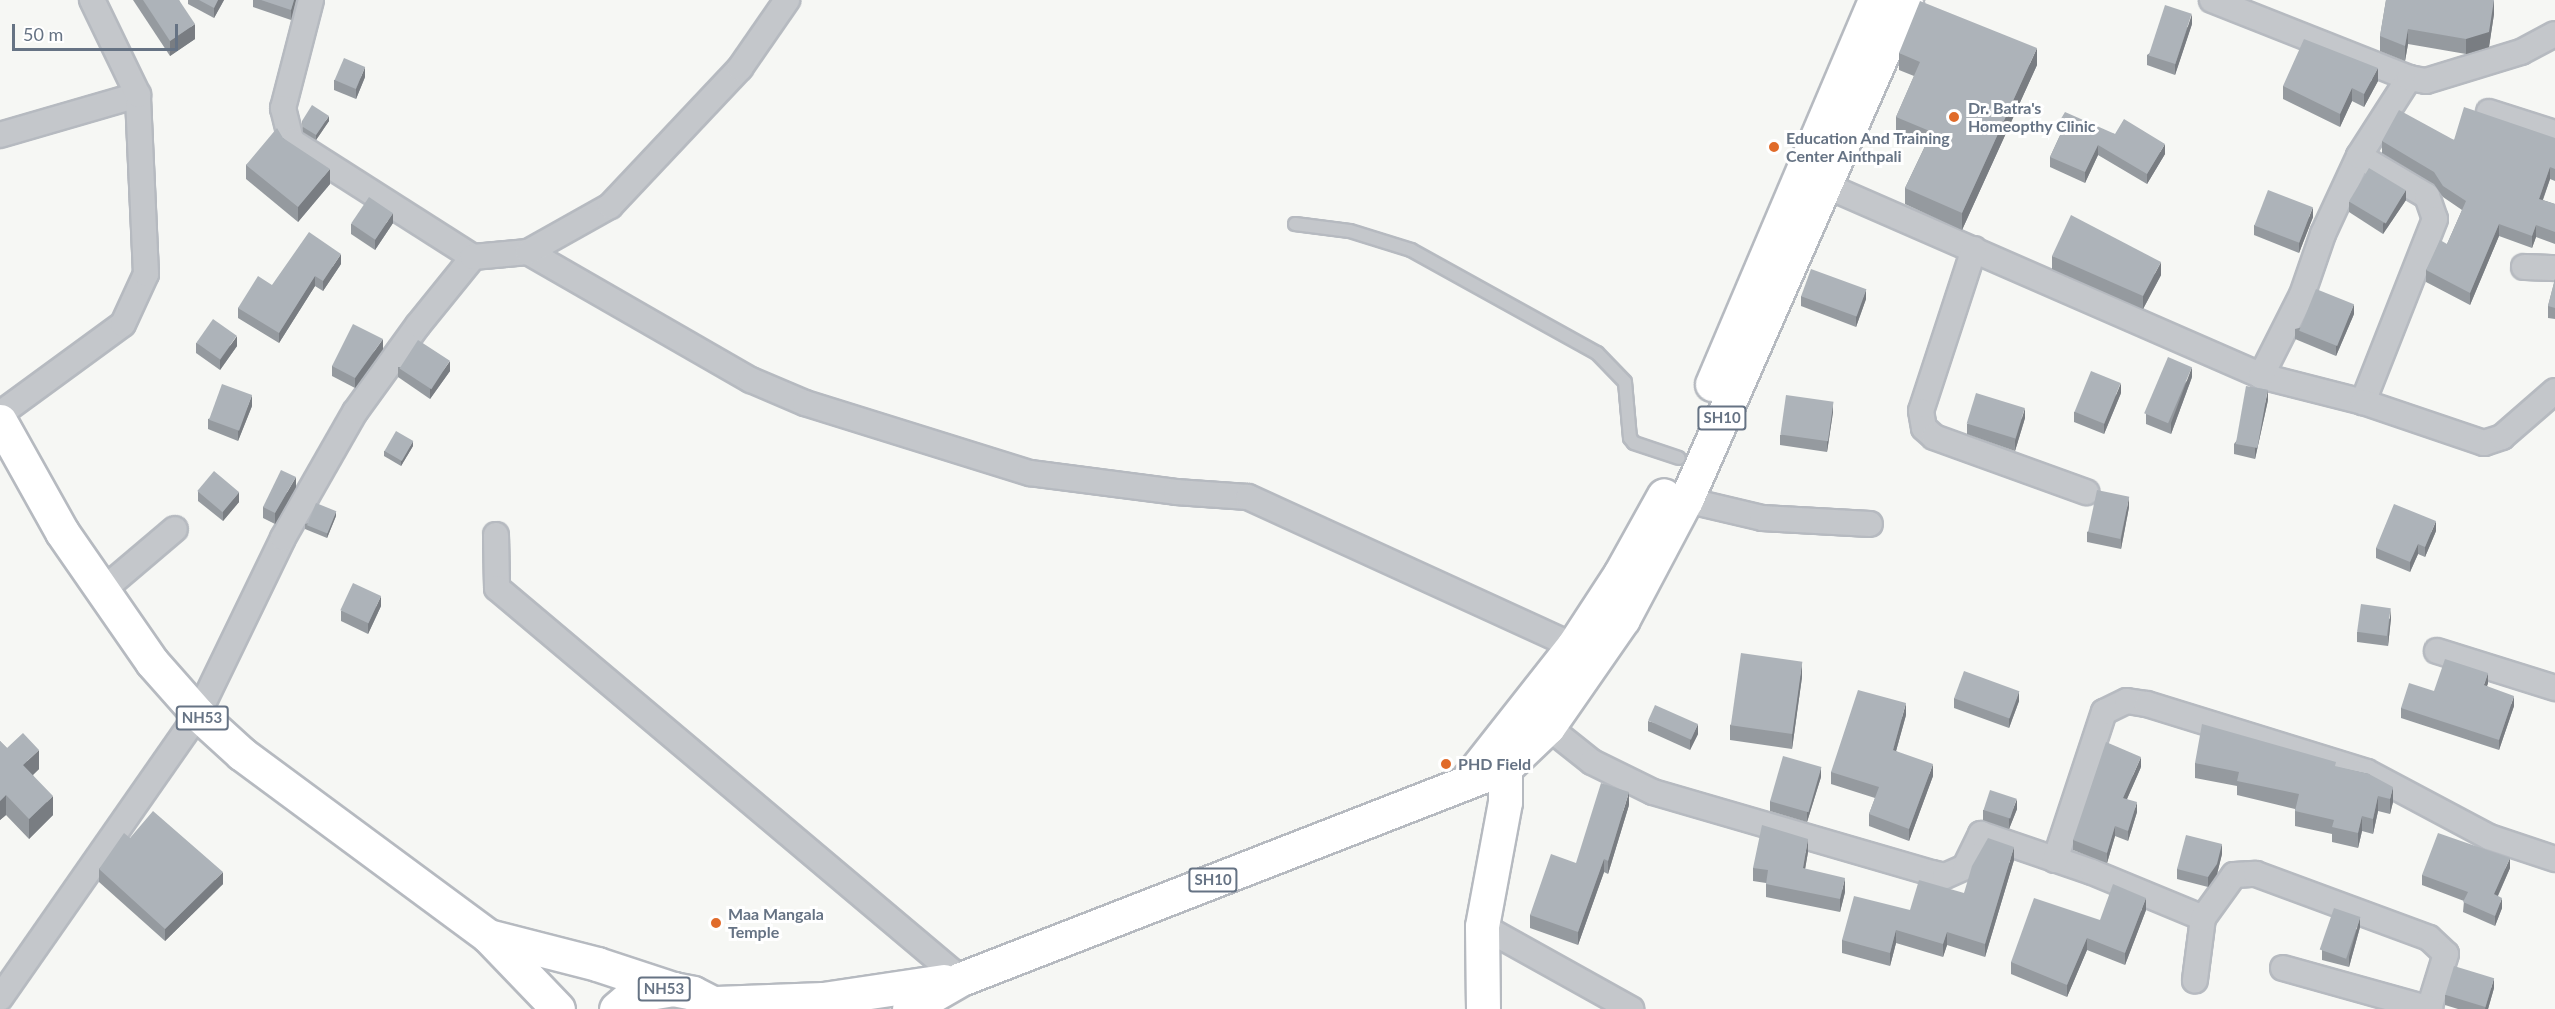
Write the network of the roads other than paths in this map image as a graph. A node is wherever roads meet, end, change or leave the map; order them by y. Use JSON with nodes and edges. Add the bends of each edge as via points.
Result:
{"nodes":[{"id":1,"x":92,"y":0,"type":"edge"},
{"id":2,"x":310,"y":0,"type":"edge"},
{"id":3,"x":787,"y":0,"type":"edge"},
{"id":4,"x":1875,"y":0,"type":"edge"},
{"id":5,"x":1906,"y":0,"type":"edge"},
{"id":6,"x":2212,"y":0,"type":"edge"},
{"id":7,"x":2555,"y":34,"type":"edge"},
{"id":8,"x":2409,"y":78,"type":"junction"},
{"id":9,"x":138,"y":94,"type":"junction"},
{"id":10,"x":2489,"y":112,"type":"dead end"},
{"id":11,"x":2555,"y":133,"type":"edge"},
{"id":12,"x":0,"y":135,"type":"edge"},
{"id":13,"x":2359,"y":156,"type":"junction"},
{"id":14,"x":1813,"y":180,"type":"junction"},
{"id":15,"x":1295,"y":224,"type":"dead end"},
{"id":16,"x":1974,"y":249,"type":"junction"},
{"id":17,"x":528,"y":252,"type":"junction"},
{"id":18,"x":473,"y":256,"type":"junction"},
{"id":19,"x":2524,"y":267,"type":"dead end"},
{"id":20,"x":2555,"y":268,"type":"edge"},
{"id":21,"x":2260,"y":376,"type":"junction"},
{"id":22,"x":2555,"y":391,"type":"edge"},
{"id":23,"x":2363,"y":402,"type":"junction"},
{"id":24,"x":0,"y":414,"type":"edge"},
{"id":25,"x":0,"y":421,"type":"edge"},
{"id":26,"x":1679,"y":458,"type":"junction"},
{"id":27,"x":2086,"y":492,"type":"dead end"},
{"id":28,"x":1686,"y":500,"type":"junction"},
{"id":29,"x":1869,"y":524,"type":"dead end"},
{"id":30,"x":175,"y":529,"type":"dead end"},
{"id":31,"x":496,"y":535,"type":"dead end"},
{"id":32,"x":103,"y":590,"type":"junction"},
{"id":33,"x":1573,"y":646,"type":"junction"},
{"id":34,"x":2437,"y":651,"type":"dead end"},
{"id":35,"x":2555,"y":688,"type":"edge"},
{"id":36,"x":198,"y":714,"type":"junction"},
{"id":37,"x":1548,"y":727,"type":"junction"},
{"id":38,"x":1505,"y":734,"type":"junction"},
{"id":39,"x":1506,"y":767,"type":"junction"},
{"id":40,"x":1466,"y":782,"type":"junction"},
{"id":41,"x":2555,"y":859,"type":"edge"},
{"id":42,"x":2055,"y":860,"type":"junction"},
{"id":43,"x":2203,"y":918,"type":"junction"},
{"id":44,"x":1482,"y":926,"type":"junction"},
{"id":45,"x":488,"y":936,"type":"junction"},
{"id":46,"x":2283,"y":968,"type":"dead end"},
{"id":47,"x":961,"y":979,"type":"junction"},
{"id":48,"x":2196,"y":980,"type":"dead end"},
{"id":49,"x":673,"y":989,"type":"junction"},
{"id":50,"x":0,"y":998,"type":"edge"},
{"id":51,"x":720,"y":1006,"type":"edge"},
{"id":52,"x":558,"y":1009,"type":"edge"},
{"id":53,"x":616,"y":1009,"type":"edge"},
{"id":54,"x":909,"y":1009,"type":"edge"},
{"id":55,"x":1483,"y":1009,"type":"edge"},
{"id":56,"x":1631,"y":1009,"type":"edge"},
{"id":57,"x":2429,"y":1009,"type":"edge"}],
"edges":[{"from":1,"to":9,"type":"street"},
{"from":2,"to":18,"type":"street","via":[[283,108],[291,141]]},
{"from":3,"to":17,"type":"street","via":[[740,68],[610,206]]},
{"from":4,"to":14,"type":"main road","number":"SH10"},
{"from":5,"to":14,"type":"main road","number":"SH10"},
{"from":6,"to":8,"type":"street"},
{"from":7,"to":8,"type":"street","via":[[2520,52],[2426,81]]},
{"from":8,"to":13,"type":"street"},
{"from":9,"to":12,"type":"street"},
{"from":9,"to":24,"type":"street","via":[[146,274],[123,324]]},
{"from":10,"to":11,"type":"street"},
{"from":13,"to":21,"type":"street","via":[[2323,234],[2302,296]]},
{"from":13,"to":23,"type":"street","via":[[2427,196],[2435,219]]},
{"from":14,"to":16,"type":"street"},
{"from":14,"to":26,"type":"main road","number":"SH10"},
{"from":14,"to":28,"type":"main road","number":"SH10"},
{"from":15,"to":26,"type":"lane","via":[[1350,231],[1411,250],[1598,353],[1625,382],[1630,438],[1634,443]]},
{"from":16,"to":21,"type":"street"},
{"from":16,"to":27,"type":"street","via":[[1921,411],[1924,428],[1934,437]]},
{"from":17,"to":18,"type":"street"},
{"from":17,"to":33,"type":"street","via":[[751,380],[805,403],[1030,473],[1248,497]]},
{"from":18,"to":36,"type":"street","via":[[355,412],[284,538]]},
{"from":19,"to":20,"type":"street"},
{"from":21,"to":23,"type":"street"},
{"from":22,"to":23,"type":"street","via":[[2502,437],[2484,443]]},
{"from":25,"to":32,"type":"main road","number":"NH53","via":[[62,532]]},
{"from":26,"to":33,"type":"main road","number":"SH10","via":[[1620,574]]},
{"from":28,"to":29,"type":"street","via":[[1762,518]]},
{"from":28,"to":37,"type":"main road","number":"SH10","via":[[1623,619]]},
{"from":30,"to":32,"type":"street"},
{"from":31,"to":47,"type":"street","via":[[497,588]]},
{"from":32,"to":36,"type":"main road","number":"NH53","via":[[152,662]]},
{"from":33,"to":38,"type":"main road","number":"SH10"},
{"from":34,"to":35,"type":"street"},
{"from":36,"to":45,"type":"main road","number":"NH53","via":[[242,754]]},
{"from":36,"to":50,"type":"street"},
{"from":37,"to":39,"type":"main road","number":"SH10"},
{"from":37,"to":42,"type":"street","via":[[1592,762],[1645,789],[1932,873],[1945,876],[1965,867],[1981,834]]},
{"from":38,"to":39,"type":"main road"},
{"from":38,"to":40,"type":"main road","number":"SH10"},
{"from":39,"to":40,"type":"main road","number":"SH10"},
{"from":39,"to":44,"type":"main road","via":[[1506,802]]},
{"from":40,"to":47,"type":"main road","number":"SH10"},
{"from":41,"to":42,"type":"street","via":[[2489,837],[2367,772],[2127,701],[2104,712]]},
{"from":42,"to":43,"type":"street"},
{"from":43,"to":48,"type":"street"},
{"from":43,"to":57,"type":"street","via":[[2234,875],[2256,873],[2429,938],[2446,954]]},
{"from":44,"to":55,"type":"main road"},
{"from":44,"to":56,"type":"street"},
{"from":45,"to":49,"type":"main road","number":"NH53","via":[[597,964]]},
{"from":45,"to":52,"type":"main road","number":"NH53"},
{"from":46,"to":57,"type":"street"},
{"from":47,"to":51,"type":"main road","number":"SH10","via":[[823,999]]},
{"from":47,"to":54,"type":"main road","number":"SH10"},
{"from":49,"to":51,"type":"main road","number":"NH53"},
{"from":49,"to":53,"type":"main road","number":"NH53","via":[[631,996]]}]}
